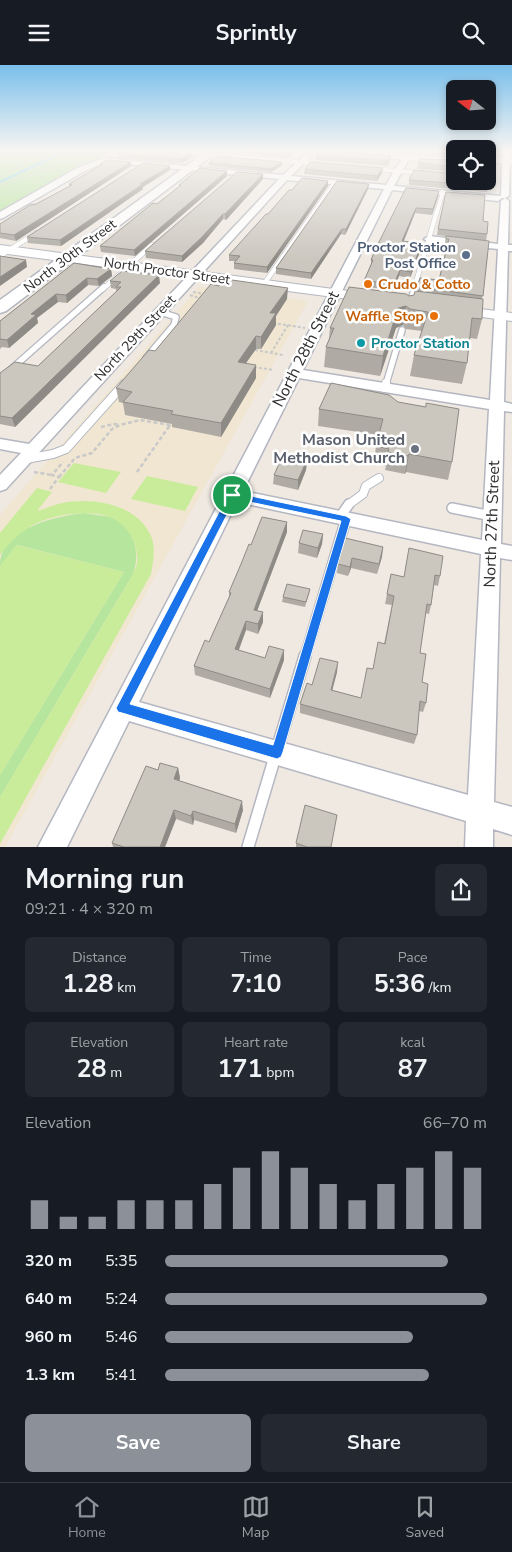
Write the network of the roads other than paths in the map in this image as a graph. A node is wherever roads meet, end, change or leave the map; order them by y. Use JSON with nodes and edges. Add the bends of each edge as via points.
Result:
{"nodes":[{"id":1,"x":50,"y":187,"type":"edge"},
{"id":2,"x":162,"y":187,"type":"edge"},
{"id":3,"x":275,"y":187,"type":"edge"},
{"id":4,"x":331,"y":187,"type":"edge"},
{"id":5,"x":389,"y":187,"type":"edge"},
{"id":6,"x":394,"y":187,"type":"edge"},
{"id":7,"x":442,"y":192,"type":"junction"},
{"id":8,"x":507,"y":198,"type":"edge"},
{"id":9,"x":0,"y":216,"type":"edge"},
{"id":10,"x":42,"y":228,"type":"edge"},
{"id":11,"x":429,"y":239,"type":"junction"},
{"id":12,"x":157,"y":241,"type":"edge"},
{"id":13,"x":507,"y":247,"type":"edge"},
{"id":14,"x":3,"y":251,"type":"edge"},
{"id":15,"x":67,"y":258,"type":"junction"},
{"id":16,"x":128,"y":266,"type":"junction"},
{"id":17,"x":193,"y":275,"type":"junction"},
{"id":18,"x":264,"y":284,"type":"junction"},
{"id":19,"x":334,"y":294,"type":"junction"},
{"id":20,"x":428,"y":306,"type":"edge"},
{"id":21,"x":409,"y":307,"type":"junction"},
{"id":22,"x":0,"y":308,"type":"edge"},
{"id":23,"x":446,"y":308,"type":"edge"},
{"id":24,"x":160,"y":312,"type":"junction"},
{"id":25,"x":506,"y":316,"type":"edge"},
{"id":26,"x":402,"y":330,"type":"dead end"},
{"id":27,"x":142,"y":362,"type":"edge"},
{"id":28,"x":295,"y":373,"type":"junction"},
{"id":29,"x":130,"y":377,"type":"edge"},
{"id":30,"x":0,"y":379,"type":"edge"},
{"id":31,"x":385,"y":388,"type":"junction"},
{"id":32,"x":504,"y":407,"type":"edge"},
{"id":33,"x":0,"y":444,"type":"edge"},
{"id":34,"x":28,"y":455,"type":"junction"},
{"id":35,"x":379,"y":479,"type":"dead end"},
{"id":36,"x":0,"y":485,"type":"edge"},
{"id":37,"x":232,"y":495,"type":"junction"},
{"id":38,"x":452,"y":508,"type":"dead end"},
{"id":39,"x":492,"y":516,"type":"junction"},
{"id":40,"x":343,"y":518,"type":"junction"},
{"id":41,"x":490,"y":549,"type":"junction"},
{"id":42,"x":512,"y":553,"type":"edge"},
{"id":43,"x":122,"y":708,"type":"junction"},
{"id":44,"x":277,"y":752,"type":"junction"},
{"id":45,"x":480,"y":812,"type":"junction"},
{"id":46,"x":512,"y":821,"type":"edge"},
{"id":47,"x":52,"y":847,"type":"edge"},
{"id":48,"x":248,"y":847,"type":"edge"},
{"id":49,"x":478,"y":847,"type":"edge"}],
"edges":[{"from":1,"to":9,"type":"street"},
{"from":2,"to":15,"type":"main road","name":"North 30th Street"},
{"from":3,"to":17,"type":"street","name":"North 29th Street"},
{"from":4,"to":18,"type":"lane"},
{"from":5,"to":19,"type":"street","name":"North 28th Street"},
{"from":6,"to":7,"type":"street"},
{"from":7,"to":8,"type":"street"},
{"from":7,"to":11,"type":"lane"},
{"from":8,"to":13,"type":"street","name":"North 27th Street"},
{"from":10,"to":14,"type":"lane"},
{"from":11,"to":13,"type":"street"},
{"from":11,"to":21,"type":"lane"},
{"from":12,"to":16,"type":"lane"},
{"from":13,"to":25,"type":"street","name":"North 27th Street"},
{"from":14,"to":15,"type":"street","name":"North Proctor Street"},
{"from":15,"to":16,"type":"street","name":"North Proctor Street"},
{"from":15,"to":22,"type":"main road","name":"North 30th Street"},
{"from":16,"to":17,"type":"street","name":"North Proctor Street"},
{"from":16,"to":30,"type":"lane"},
{"from":17,"to":18,"type":"street","name":"North Proctor Street"},
{"from":17,"to":24,"type":"street","name":"North 29th Street"},
{"from":18,"to":19,"type":"street","name":"North Proctor Street"},
{"from":19,"to":21,"type":"street","name":"North Proctor Street"},
{"from":19,"to":28,"type":"street","name":"North 28th Street"},
{"from":20,"to":21,"type":"street","name":"North Proctor Street"},
{"from":23,"to":25,"type":"street"},
{"from":24,"to":27,"type":"lane","via":[[176,317],[176,320]]},
{"from":24,"to":34,"type":"street","name":"North 29th Street"},
{"from":25,"to":32,"type":"street","name":"North 27th Street"},
{"from":26,"to":31,"type":"lane"},
{"from":28,"to":31,"type":"street"},
{"from":28,"to":37,"type":"street","name":"North 28th Street"},
{"from":29,"to":34,"type":"lane","via":[[66,449],[53,454]]},
{"from":31,"to":32,"type":"street"},
{"from":32,"to":39,"type":"street","name":"North 27th Street"},
{"from":33,"to":34,"type":"street"},
{"from":34,"to":36,"type":"street","name":"North 29th Street"},
{"from":35,"to":40,"type":"lane","via":[[366,486],[363,495],[350,502]]},
{"from":37,"to":40,"type":"street"},
{"from":37,"to":43,"type":"street","name":"North 28th Street"},
{"from":38,"to":39,"type":"lane"},
{"from":39,"to":41,"type":"street","name":"North 27th Street"},
{"from":40,"to":41,"type":"street"},
{"from":40,"to":44,"type":"lane"},
{"from":41,"to":42,"type":"street"},
{"from":41,"to":45,"type":"street","name":"North 27th Street"},
{"from":43,"to":44,"type":"street"},
{"from":43,"to":47,"type":"street","name":"North 28th Street"},
{"from":44,"to":45,"type":"street"},
{"from":44,"to":48,"type":"lane"},
{"from":45,"to":46,"type":"street"},
{"from":45,"to":49,"type":"street","name":"North 27th Street"}]}
